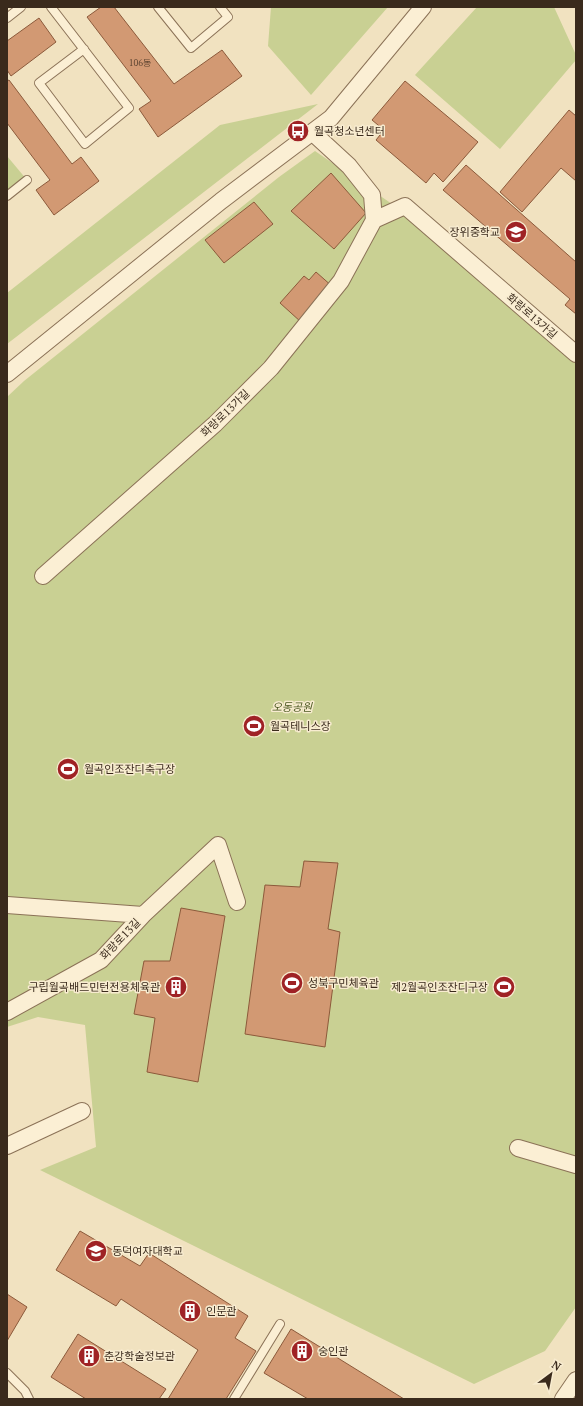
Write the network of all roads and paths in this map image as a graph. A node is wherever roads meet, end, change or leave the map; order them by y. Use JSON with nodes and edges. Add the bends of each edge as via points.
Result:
{"nodes":[{"id":1,"x":21,"y":7,"type":"edge"},
{"id":2,"x":51,"y":7,"type":"edge"},
{"id":3,"x":158,"y":7,"type":"edge"},
{"id":4,"x":220,"y":7,"type":"edge"},
{"id":5,"x":423,"y":7,"type":"edge"},
{"id":6,"x":7,"y":18,"type":"edge"},
{"id":7,"x":84,"y":49,"type":"junction"},
{"id":8,"x":312,"y":132,"type":"junction"},
{"id":9,"x":26,"y":180,"type":"dead end"},
{"id":10,"x":7,"y":196,"type":"edge"},
{"id":11,"x":374,"y":220,"type":"junction"},
{"id":12,"x":576,"y":354,"type":"edge"},
{"id":13,"x":7,"y":374,"type":"edge"},
{"id":14,"x":43,"y":576,"type":"dead end"},
{"id":15,"x":237,"y":902,"type":"dead end"},
{"id":16,"x":7,"y":905,"type":"edge"},
{"id":17,"x":143,"y":915,"type":"junction"},
{"id":18,"x":7,"y":1012,"type":"edge"},
{"id":19,"x":82,"y":1111,"type":"dead end"},
{"id":20,"x":7,"y":1146,"type":"edge"},
{"id":21,"x":518,"y":1148,"type":"dead end"},
{"id":22,"x":576,"y":1164,"type":"edge"},
{"id":23,"x":280,"y":1324,"type":"dead end"},
{"id":24,"x":7,"y":1373,"type":"edge"},
{"id":25,"x":576,"y":1380,"type":"edge"},
{"id":26,"x":29,"y":1399,"type":"edge"},
{"id":27,"x":234,"y":1399,"type":"edge"},
{"id":28,"x":563,"y":1399,"type":"edge"}],
"edges":[{"from":1,"to":6,"type":"lane"},
{"from":2,"to":7,"type":"lane"},
{"from":3,"to":4,"type":"lane","via":[[191,48],[228,17]]},
{"from":5,"to":8,"type":"street","via":[[330,118]]},
{"from":7,"to":7,"type":"lane","via":[[129,108],[85,144],[39,83]]},
{"from":8,"to":11,"type":"street","via":[[349,166],[372,195]]},
{"from":8,"to":13,"type":"street","via":[[221,201]]},
{"from":9,"to":10,"type":"lane"},
{"from":11,"to":12,"type":"street","name":"화랑로13가길","via":[[405,206]]},
{"from":11,"to":14,"type":"street","name":"화랑로13가길","via":[[341,281],[271,368],[215,424]]},
{"from":15,"to":17,"type":"street","name":"화랑로13길","via":[[218,845]]},
{"from":16,"to":17,"type":"street"},
{"from":17,"to":18,"type":"street","name":"화랑로13길","via":[[100,960]]},
{"from":19,"to":20,"type":"street"},
{"from":21,"to":22,"type":"street"},
{"from":23,"to":27,"type":"lane"},
{"from":24,"to":26,"type":"lane","via":[[25,1391]]},
{"from":25,"to":28,"type":"street"}]}
